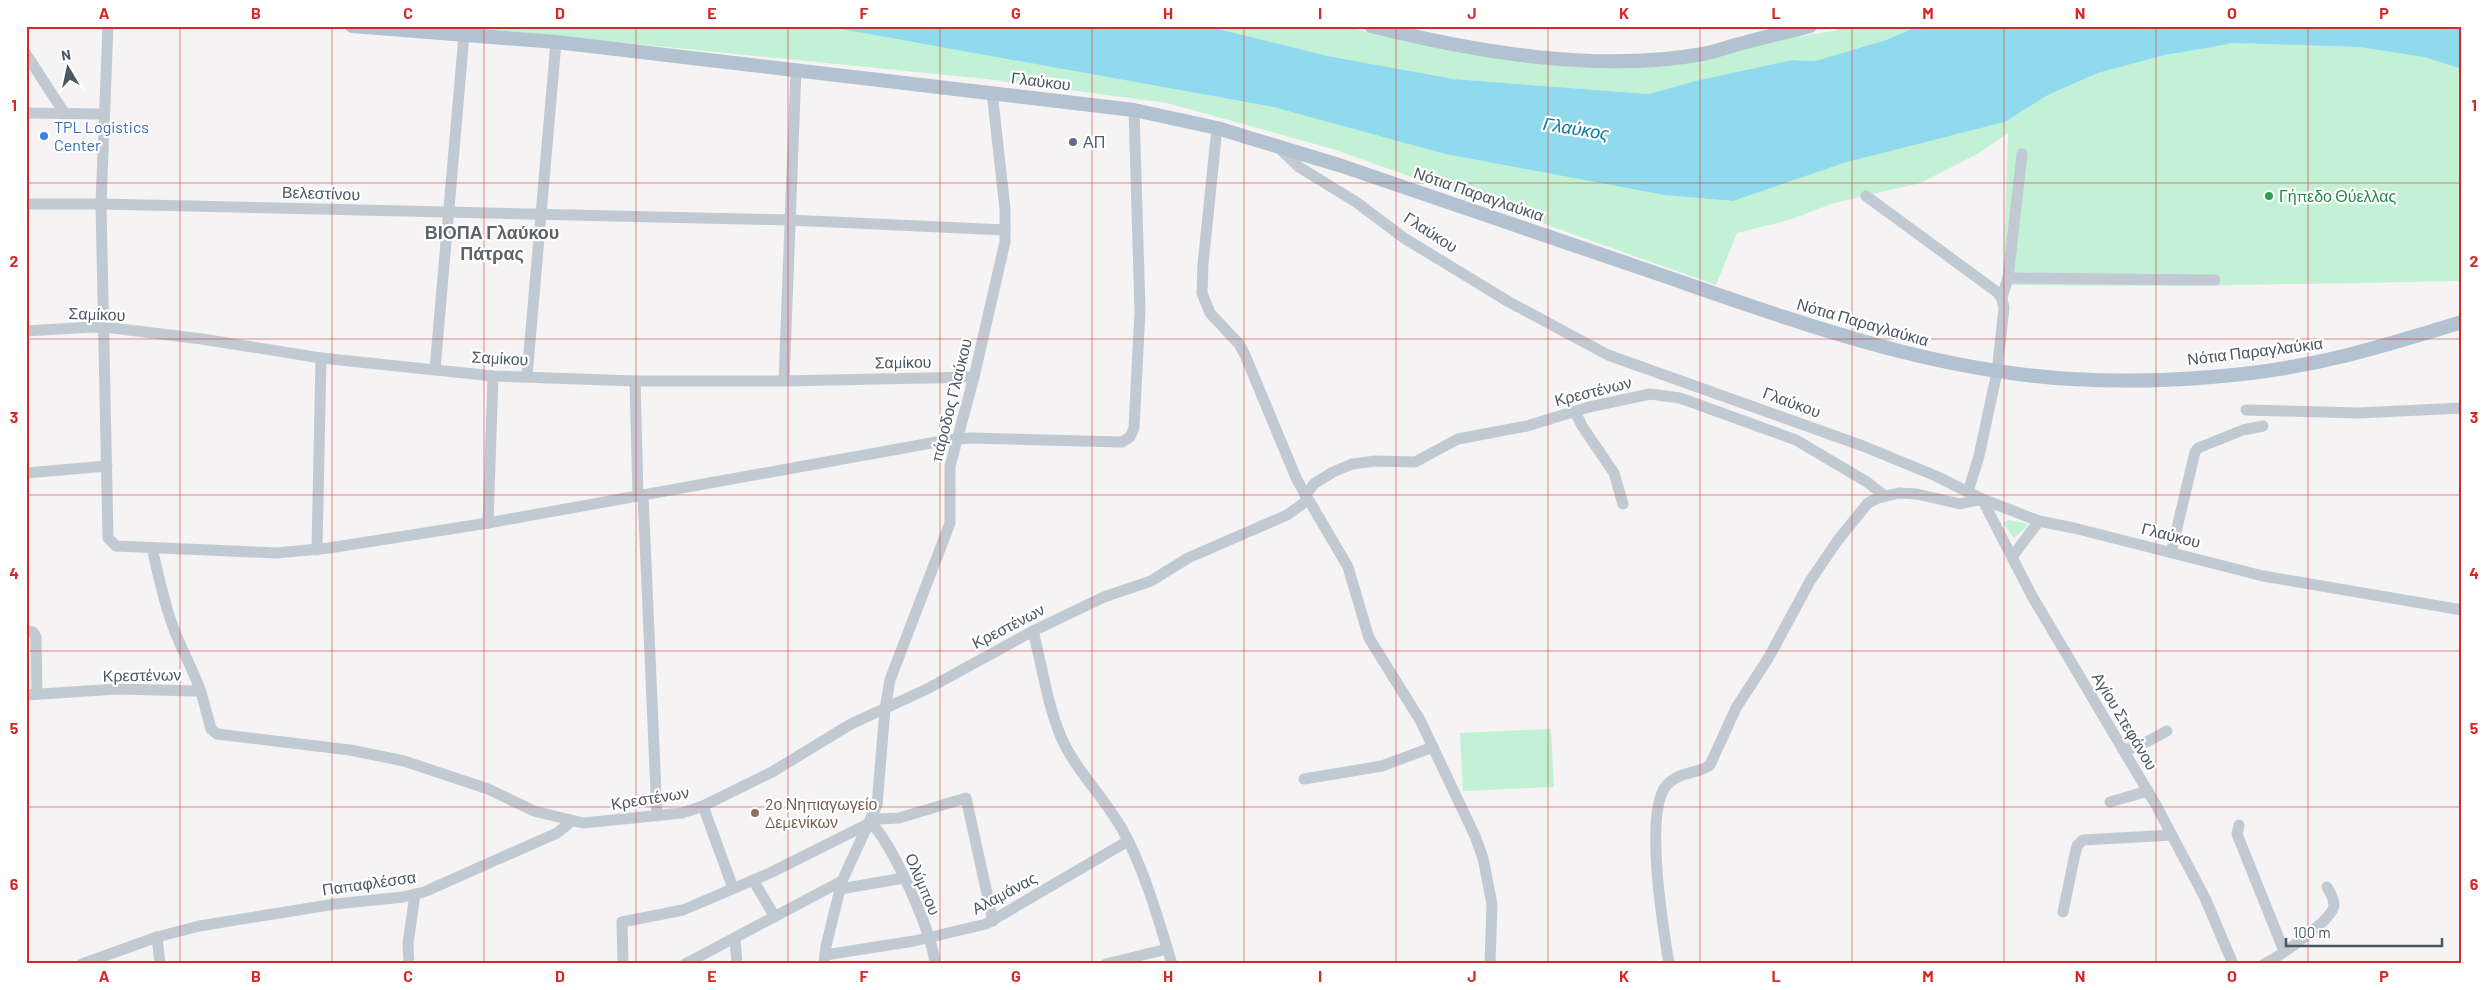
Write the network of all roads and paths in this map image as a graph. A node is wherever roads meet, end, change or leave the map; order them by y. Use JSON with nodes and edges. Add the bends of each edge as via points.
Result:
{"nodes":[{"id":1,"x":108,"y":26,"type":"edge"},
{"id":2,"x":352,"y":26,"type":"edge"},
{"id":3,"x":1372,"y":26,"type":"edge"},
{"id":4,"x":1810,"y":26,"type":"edge"},
{"id":5,"x":464,"y":35,"type":"junction"},
{"id":6,"x":556,"y":42,"type":"junction"},
{"id":7,"x":26,"y":54,"type":"edge"},
{"id":8,"x":796,"y":69,"type":"junction"},
{"id":9,"x":992,"y":92,"type":"junction"},
{"id":10,"x":1134,"y":110,"type":"junction"},
{"id":11,"x":26,"y":113,"type":"edge"},
{"id":12,"x":65,"y":114,"type":"junction"},
{"id":13,"x":104,"y":114,"type":"junction"},
{"id":14,"x":1217,"y":128,"type":"junction"},
{"id":15,"x":1275,"y":144,"type":"junction"},
{"id":16,"x":2022,"y":154,"type":"dead end"},
{"id":17,"x":1866,"y":196,"type":"dead end"},
{"id":18,"x":26,"y":204,"type":"edge"},
{"id":19,"x":101,"y":204,"type":"junction"},
{"id":20,"x":448,"y":213,"type":"junction"},
{"id":21,"x":541,"y":216,"type":"junction"},
{"id":22,"x":790,"y":220,"type":"junction"},
{"id":23,"x":1005,"y":230,"type":"junction"},
{"id":24,"x":2008,"y":278,"type":"junction"},
{"id":25,"x":2215,"y":280,"type":"dead end"},
{"id":26,"x":2002,"y":297,"type":"junction"},
{"id":27,"x":2462,"y":322,"type":"edge"},
{"id":28,"x":103,"y":328,"type":"junction"},
{"id":29,"x":26,"y":331,"type":"edge"},
{"id":30,"x":320,"y":358,"type":"junction"},
{"id":31,"x":435,"y":369,"type":"junction"},
{"id":32,"x":1997,"y":372,"type":"junction"},
{"id":33,"x":493,"y":376,"type":"junction"},
{"id":34,"x":527,"y":376,"type":"junction"},
{"id":35,"x":974,"y":377,"type":"junction"},
{"id":36,"x":635,"y":381,"type":"junction"},
{"id":37,"x":784,"y":381,"type":"junction"},
{"id":38,"x":2462,"y":408,"type":"edge"},
{"id":39,"x":2246,"y":410,"type":"dead end"},
{"id":40,"x":1575,"y":412,"type":"junction"},
{"id":41,"x":2262,"y":426,"type":"dead end"},
{"id":42,"x":959,"y":439,"type":"junction"},
{"id":43,"x":107,"y":466,"type":"junction"},
{"id":44,"x":26,"y":473,"type":"edge"},
{"id":45,"x":1968,"y":492,"type":"junction"},
{"id":46,"x":640,"y":495,"type":"junction"},
{"id":47,"x":1885,"y":496,"type":"junction"},
{"id":48,"x":1307,"y":498,"type":"junction"},
{"id":49,"x":1982,"y":499,"type":"junction"},
{"id":50,"x":1623,"y":504,"type":"dead end"},
{"id":51,"x":2039,"y":521,"type":"junction"},
{"id":52,"x":488,"y":523,"type":"junction"},
{"id":53,"x":152,"y":548,"type":"junction"},
{"id":54,"x":317,"y":550,"type":"junction"},
{"id":55,"x":2171,"y":553,"type":"junction"},
{"id":56,"x":2012,"y":557,"type":"junction"},
{"id":57,"x":2462,"y":610,"type":"edge"},
{"id":58,"x":26,"y":631,"type":"edge"},
{"id":59,"x":1033,"y":631,"type":"junction"},
{"id":60,"x":201,"y":692,"type":"junction"},
{"id":61,"x":32,"y":695,"type":"edge"},
{"id":62,"x":885,"y":709,"type":"junction"},
{"id":63,"x":2167,"y":731,"type":"dead end"},
{"id":64,"x":1433,"y":748,"type":"junction"},
{"id":65,"x":2123,"y":750,"type":"junction"},
{"id":66,"x":1304,"y":779,"type":"dead end"},
{"id":67,"x":2148,"y":791,"type":"junction"},
{"id":68,"x":2110,"y":802,"type":"dead end"},
{"id":69,"x":703,"y":806,"type":"junction"},
{"id":70,"x":657,"y":816,"type":"junction"},
{"id":71,"x":572,"y":821,"type":"junction"},
{"id":72,"x":871,"y":823,"type":"junction"},
{"id":73,"x":2239,"y":825,"type":"dead end"},
{"id":74,"x":2172,"y":835,"type":"junction"},
{"id":75,"x":1128,"y":841,"type":"junction"},
{"id":76,"x":904,"y":878,"type":"junction"},
{"id":77,"x":754,"y":880,"type":"junction"},
{"id":78,"x":841,"y":885,"type":"junction"},
{"id":79,"x":2327,"y":886,"type":"dead end"},
{"id":80,"x":733,"y":888,"type":"junction"},
{"id":81,"x":415,"y":894,"type":"junction"},
{"id":82,"x":2063,"y":912,"type":"dead end"},
{"id":83,"x":774,"y":916,"type":"junction"},
{"id":84,"x":993,"y":921,"type":"junction"},
{"id":85,"x":157,"y":937,"type":"junction"},
{"id":86,"x":929,"y":938,"type":"junction"},
{"id":87,"x":735,"y":939,"type":"junction"},
{"id":88,"x":1167,"y":949,"type":"junction"},
{"id":89,"x":2284,"y":951,"type":"junction"},
{"id":90,"x":824,"y":959,"type":"edge"},
{"id":91,"x":83,"y":964,"type":"edge"},
{"id":92,"x":160,"y":964,"type":"edge"},
{"id":93,"x":409,"y":964,"type":"edge"},
{"id":94,"x":623,"y":964,"type":"edge"},
{"id":95,"x":685,"y":964,"type":"edge"},
{"id":96,"x":737,"y":964,"type":"edge"},
{"id":97,"x":935,"y":964,"type":"edge"},
{"id":98,"x":1106,"y":964,"type":"edge"},
{"id":99,"x":1172,"y":964,"type":"edge"},
{"id":100,"x":1490,"y":964,"type":"edge"},
{"id":101,"x":1669,"y":964,"type":"edge"},
{"id":102,"x":2233,"y":964,"type":"edge"},
{"id":103,"x":2264,"y":964,"type":"edge"}],
"edges":[{"from":1,"to":13,"type":"street"},
{"from":2,"to":5,"type":"main road","name":"Γλαύκου"},
{"from":3,"to":4,"type":"main road","via":[[1527,55],[1603,61],[1704,54]]},
{"from":5,"to":6,"type":"main road","name":"Γλαύκου"},
{"from":5,"to":20,"type":"street"},
{"from":6,"to":8,"type":"main road","name":"Γλαύκου"},
{"from":6,"to":21,"type":"street"},
{"from":7,"to":12,"type":"street"},
{"from":8,"to":9,"type":"main road","name":"Γλαύκου"},
{"from":8,"to":22,"type":"street"},
{"from":9,"to":10,"type":"main road","name":"Γλαύκου"},
{"from":9,"to":23,"type":"street","name":"πάροδος Γλαύκου"},
{"from":10,"to":14,"type":"main road","name":"Γλαύκου"},
{"from":10,"to":42,"type":"street","via":[[1140,311],[1135,415],[1130,437],[1113,443]]},
{"from":11,"to":12,"type":"street"},
{"from":12,"to":13,"type":"street"},
{"from":13,"to":19,"type":"street"},
{"from":14,"to":15,"type":"main road","name":"Γλαύκου"},
{"from":14,"to":48,"type":"street","via":[[1203,264],[1204,300],[1210,312],[1246,355]]},
{"from":15,"to":32,"type":"main road","name":"Νότια Παραγλαύκια","via":[[1797,322],[1920,358]]},
{"from":15,"to":45,"type":"street","name":"Γλαύκου","via":[[1299,167],[1356,202],[1404,238],[1591,348],[1863,446]]},
{"from":16,"to":24,"type":"street"},
{"from":17,"to":26,"type":"street"},
{"from":18,"to":19,"type":"street","name":"Βελεστίνου"},
{"from":19,"to":20,"type":"street","name":"Βελεστίνου"},
{"from":19,"to":28,"type":"street"},
{"from":20,"to":21,"type":"street","name":"Βελεστίνου"},
{"from":20,"to":31,"type":"street"},
{"from":21,"to":22,"type":"street","name":"Βελεστίνου"},
{"from":21,"to":34,"type":"street"},
{"from":22,"to":23,"type":"street","name":"Βελεστίνου"},
{"from":22,"to":37,"type":"street"},
{"from":23,"to":35,"type":"street","name":"πάροδος Γλαύκου"},
{"from":24,"to":25,"type":"street"},
{"from":24,"to":26,"type":"street"},
{"from":26,"to":32,"type":"street","via":[[2004,308]]},
{"from":27,"to":32,"type":"main road","name":"Νότια Παραγλαύκια","via":[[2342,356],[2251,372],[2106,380]]},
{"from":28,"to":29,"type":"street","name":"Σαμίκου"},
{"from":28,"to":30,"type":"street","name":"Σαμίκου","via":[[202,339]]},
{"from":28,"to":43,"type":"street"},
{"from":30,"to":31,"type":"street","name":"Σαμίκου"},
{"from":30,"to":54,"type":"street"},
{"from":31,"to":33,"type":"street","name":"Σαμίκου"},
{"from":32,"to":45,"type":"street"},
{"from":33,"to":34,"type":"street","name":"Σαμίκου"},
{"from":33,"to":52,"type":"street"},
{"from":34,"to":36,"type":"street","name":"Σαμίκου"},
{"from":35,"to":37,"type":"street","name":"Σαμίκου"},
{"from":35,"to":42,"type":"street","name":"πάροδος Γλαύκου"},
{"from":36,"to":37,"type":"street","name":"Σαμίκου"},
{"from":36,"to":46,"type":"street"},
{"from":38,"to":39,"type":"street","via":[[2358,412]]},
{"from":40,"to":47,"type":"street","name":"Κρεστένων","via":[[1650,394],[1680,398],[1796,440]]},
{"from":40,"to":48,"type":"street","name":"Κρεστένων","via":[[1527,426],[1458,438],[1415,462],[1352,464],[1315,483]]},
{"from":40,"to":50,"type":"street","via":[[1614,473]]},
{"from":41,"to":55,"type":"street","via":[[2243,430],[2195,452]]},
{"from":42,"to":46,"type":"street"},
{"from":42,"to":62,"type":"street","name":"πάροδος Γλαύκου","via":[[950,466],[950,523],[894,668]]},
{"from":43,"to":44,"type":"street"},
{"from":43,"to":53,"type":"street","via":[[108,538],[116,546]]},
{"from":45,"to":49,"type":"street","name":"Γλαύκου"},
{"from":46,"to":52,"type":"street"},
{"from":46,"to":70,"type":"street"},
{"from":47,"to":49,"type":"street","via":[[1917,494],[1960,504]]},
{"from":47,"to":101,"type":"street","via":[[1868,503],[1810,581],[1769,657],[1736,708],[1712,762],[1701,770],[1677,777],[1661,794],[1656,827],[1661,915]]},
{"from":48,"to":59,"type":"street","name":"Κρεστένων","via":[[1286,515],[1188,558],[1151,581],[1098,600]]},
{"from":48,"to":64,"type":"street","via":[[1348,567],[1369,638],[1415,710]]},
{"from":49,"to":51,"type":"street","name":"Γλαύκου"},
{"from":49,"to":56,"type":"street","name":"Αγίου Στεφάνου"},
{"from":51,"to":55,"type":"street","name":"Γλαύκου"},
{"from":51,"to":56,"type":"street"},
{"from":52,"to":54,"type":"street"},
{"from":53,"to":54,"type":"street","via":[[276,553]]},
{"from":53,"to":60,"type":"street","via":[[173,626],[194,669]]},
{"from":55,"to":57,"type":"street","name":"Γλαύκου","via":[[2263,576]]},
{"from":56,"to":65,"type":"street","name":"Αγίου Στεφάνου"},
{"from":58,"to":61,"type":"street","via":[[33,632],[36,637]]},
{"from":59,"to":62,"type":"street","name":"Κρεστένων"},
{"from":59,"to":75,"type":"street","via":[[1061,736],[1083,776]]},
{"from":60,"to":61,"type":"street","name":"Κρεστένων","via":[[124,689]]},
{"from":60,"to":71,"type":"street","name":"Κρεστένων","via":[[211,729],[217,734],[350,750],[404,761],[488,789],[534,811]]},
{"from":62,"to":69,"type":"street","name":"Κρεστένων","via":[[851,724],[772,772]]},
{"from":62,"to":72,"type":"street","name":"πάροδος Γλαύκου","via":[[878,797]]},
{"from":63,"to":65,"type":"street"},
{"from":64,"to":66,"type":"street","via":[[1382,766]]},
{"from":64,"to":100,"type":"street","via":[[1475,836],[1482,858],[1493,910]]},
{"from":65,"to":67,"type":"street","name":"Αγίου Στεφάνου"},
{"from":67,"to":68,"type":"street"},
{"from":67,"to":74,"type":"street","name":"Αγίου Στεφάνου"},
{"from":69,"to":70,"type":"street","name":"Κρεστένων"},
{"from":69,"to":80,"type":"street"},
{"from":70,"to":71,"type":"street","name":"Κρεστένων","via":[[588,824]]},
{"from":71,"to":81,"type":"street","name":"Παπαφλέσσα","via":[[557,833],[440,886]]},
{"from":72,"to":76,"type":"street","name":"Ολύμπου","via":[[886,840]]},
{"from":72,"to":77,"type":"street"},
{"from":72,"to":78,"type":"street","name":"πάροδος Γλαύκου","via":[[860,839]]},
{"from":72,"to":84,"type":"street","via":[[966,798]]},
{"from":73,"to":89,"type":"street","via":[[2237,834]]},
{"from":74,"to":82,"type":"street","via":[[2083,840],[2077,846]]},
{"from":74,"to":102,"type":"street","name":"Αγίου Στεφάνου"},
{"from":75,"to":84,"type":"street","name":"Αλαμάνας"},
{"from":75,"to":88,"type":"street"},
{"from":76,"to":78,"type":"street"},
{"from":76,"to":86,"type":"street","name":"Ολύμπου"},
{"from":77,"to":80,"type":"street"},
{"from":77,"to":83,"type":"street"},
{"from":78,"to":83,"type":"street"},
{"from":78,"to":90,"type":"street","name":"πάροδος Γλαύκου"},
{"from":79,"to":89,"type":"street","via":[[2335,904],[2333,911],[2304,938]]},
{"from":80,"to":94,"type":"street","via":[[679,911],[622,922]]},
{"from":81,"to":85,"type":"street","name":"Παπαφλέσσα","via":[[297,909],[199,926]]},
{"from":81,"to":93,"type":"street","via":[[408,944]]},
{"from":83,"to":87,"type":"street"},
{"from":84,"to":86,"type":"street","name":"Αλαμάνας"},
{"from":85,"to":91,"type":"street","name":"Παπαφλέσσα"},
{"from":85,"to":92,"type":"street"},
{"from":86,"to":90,"type":"street","name":"Αλαμάνας"},
{"from":86,"to":97,"type":"street","name":"Ολύμπου"},
{"from":87,"to":95,"type":"street"},
{"from":87,"to":96,"type":"street"},
{"from":88,"to":98,"type":"street"},
{"from":88,"to":99,"type":"street"},
{"from":89,"to":103,"type":"street"}]}
